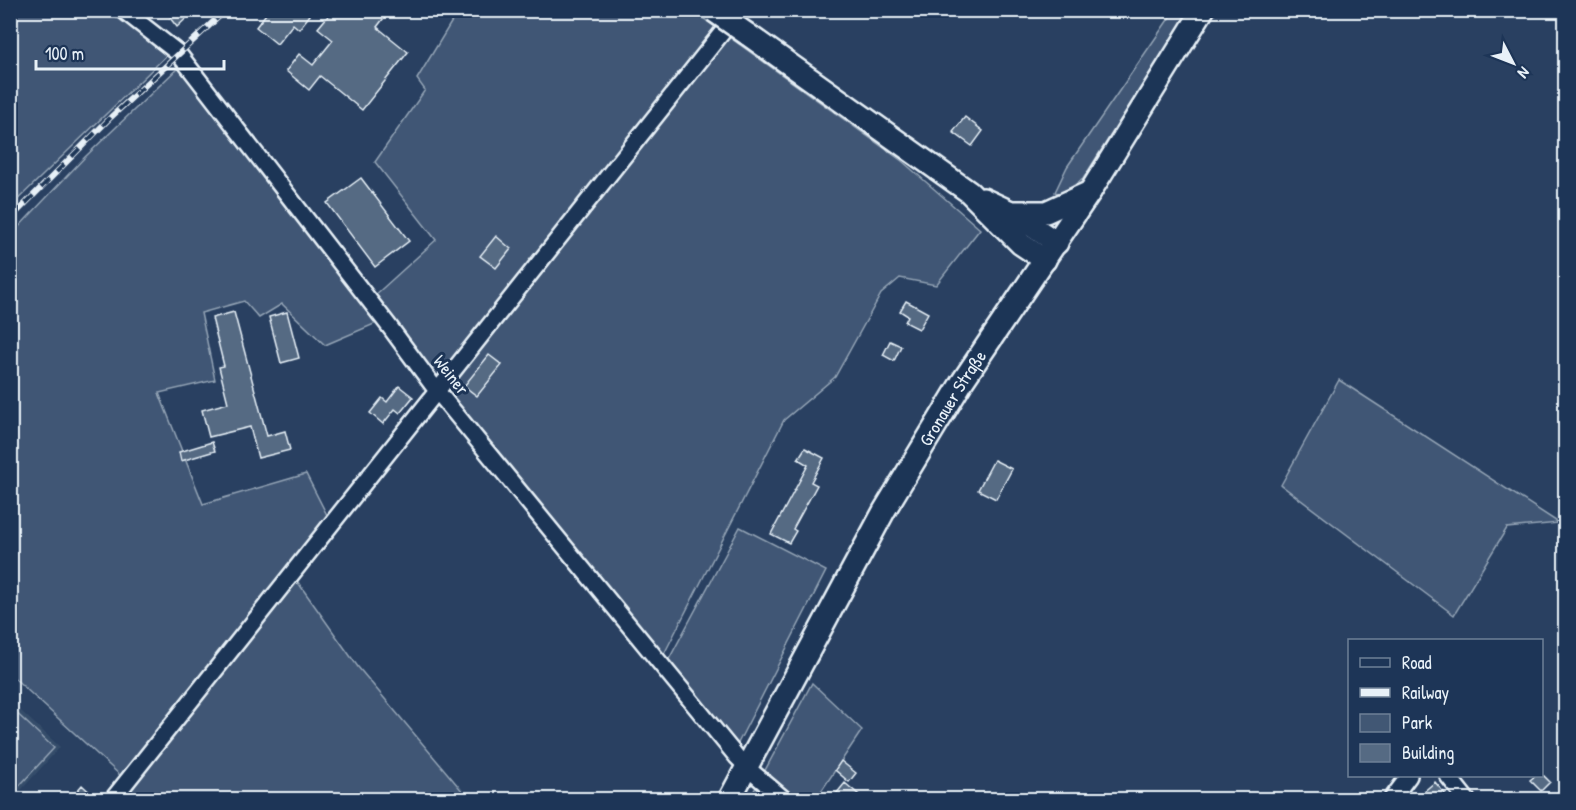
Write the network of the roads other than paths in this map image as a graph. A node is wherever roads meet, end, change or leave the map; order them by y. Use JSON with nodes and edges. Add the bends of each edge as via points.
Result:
{"nodes":[{"id":1,"x":123,"y":10,"type":"edge"},
{"id":2,"x":740,"y":10,"type":"edge"},
{"id":3,"x":1203,"y":10,"type":"edge"},
{"id":4,"x":714,"y":11,"type":"edge"},
{"id":5,"x":969,"y":192,"type":"junction"},
{"id":6,"x":1090,"y":192,"type":"junction"},
{"id":7,"x":1011,"y":212,"type":"junction"},
{"id":8,"x":1051,"y":252,"type":"junction"},
{"id":9,"x":437,"y":391,"type":"junction"},
{"id":10,"x":747,"y":767,"type":"junction"},
{"id":11,"x":1408,"y":777,"type":"edge"},
{"id":12,"x":1449,"y":777,"type":"edge"},
{"id":13,"x":112,"y":800,"type":"edge"},
{"id":14,"x":729,"y":800,"type":"edge"},
{"id":15,"x":785,"y":800,"type":"edge"},
{"id":16,"x":1391,"y":800,"type":"edge"},
{"id":17,"x":1467,"y":800,"type":"edge"}],
"edges":[{"from":1,"to":9,"type":"street","name":"Weiner","via":[[178,53]]},
{"from":2,"to":9,"type":"street"},
{"from":3,"to":6,"type":"main road","name":"Gronauer Straße"},
{"from":4,"to":5,"type":"main road","bridge":true},
{"from":5,"to":7,"type":"main road"},
{"from":5,"to":8,"type":"main road","via":[[1021,244]]},
{"from":6,"to":7,"type":"main road","via":[[1046,212]]},
{"from":6,"to":8,"type":"main road","name":"Gronauer Straße"},
{"from":7,"to":8,"type":"main road"},
{"from":8,"to":10,"type":"main road","name":"Gronauer Straße","via":[[962,382],[884,511]]},
{"from":9,"to":10,"type":"street","name":"Weiner"},
{"from":9,"to":13,"type":"street"},
{"from":10,"to":14,"type":"main road","name":"Gronauer Straße"},
{"from":10,"to":15,"type":"street","name":"Weiner"},
{"from":11,"to":16,"type":"street"},
{"from":12,"to":17,"type":"street"}]}
